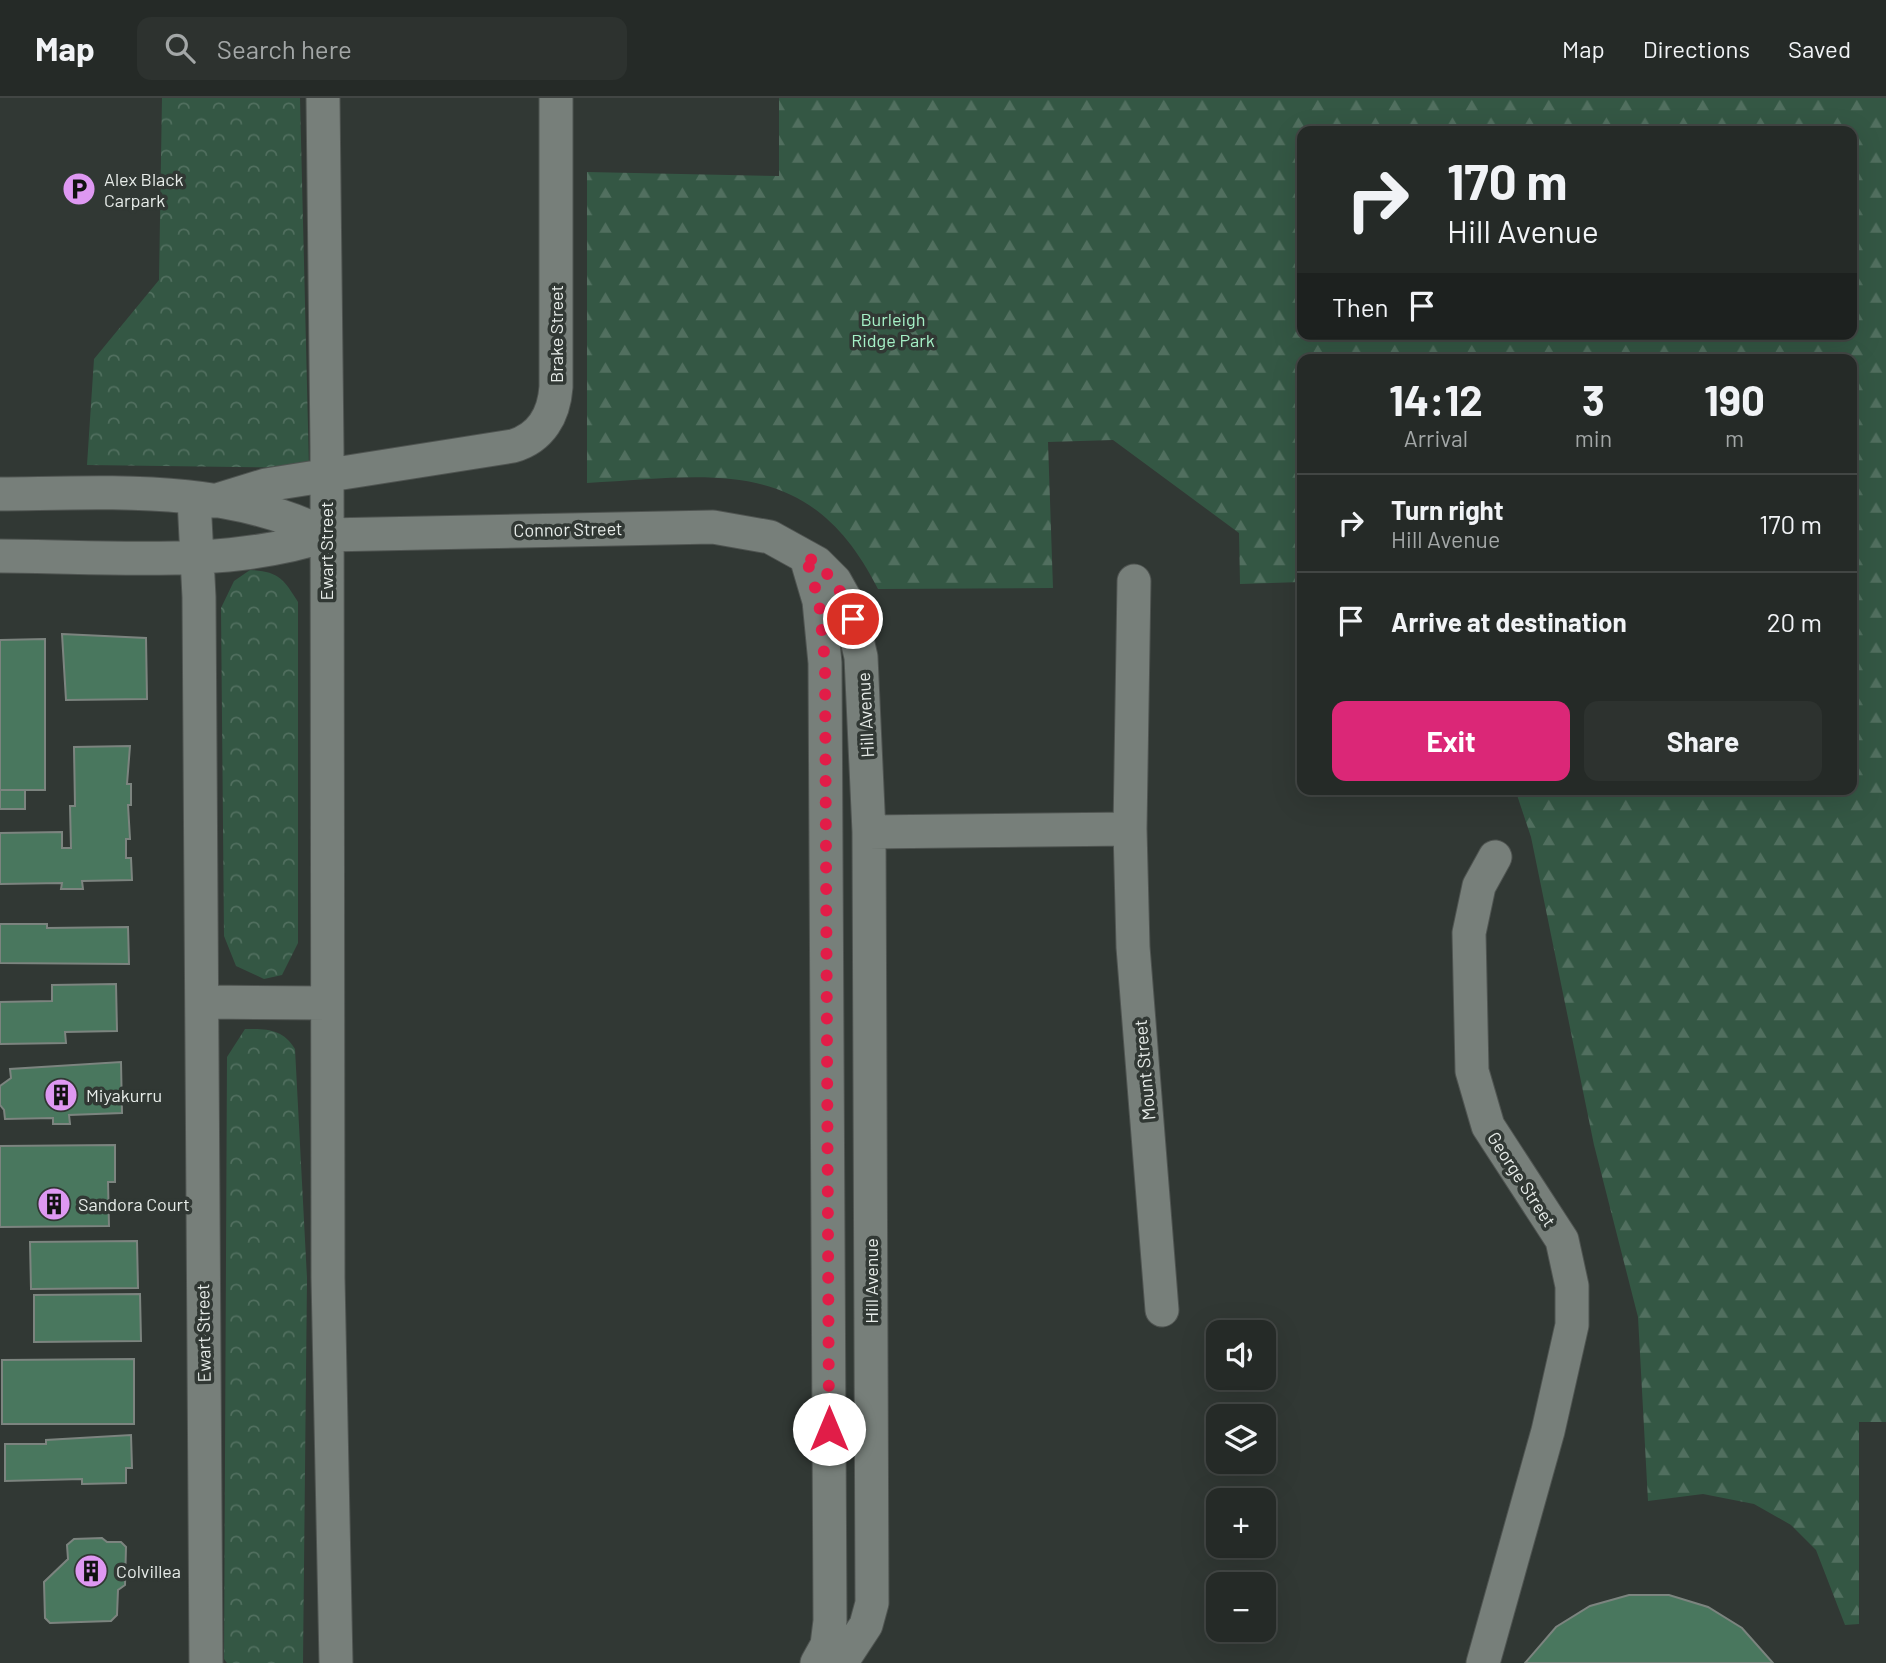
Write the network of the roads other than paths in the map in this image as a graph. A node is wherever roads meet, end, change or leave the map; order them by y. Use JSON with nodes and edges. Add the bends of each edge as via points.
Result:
{"nodes":[{"id":1,"x":323,"y":98,"type":"edge"},
{"id":2,"x":556,"y":98,"type":"edge"},
{"id":3,"x":327,"y":477,"type":"junction"},
{"id":4,"x":0,"y":494,"type":"edge"},
{"id":5,"x":204,"y":500,"type":"junction"},
{"id":6,"x":327,"y":535,"type":"junction"},
{"id":7,"x":805,"y":554,"type":"junction"},
{"id":8,"x":195,"y":555,"type":"junction"},
{"id":9,"x":0,"y":556,"type":"edge"},
{"id":10,"x":1134,"y":581,"type":"dead end"},
{"id":11,"x":1130,"y":829,"type":"junction"},
{"id":12,"x":869,"y":832,"type":"junction"},
{"id":13,"x":1495,"y":857,"type":"dead end"},
{"id":14,"x":203,"y":1002,"type":"junction"},
{"id":15,"x":327,"y":1003,"type":"junction"},
{"id":16,"x":1162,"y":1310,"type":"dead end"},
{"id":17,"x":206,"y":1663,"type":"edge"},
{"id":18,"x":336,"y":1663,"type":"edge"},
{"id":19,"x":817,"y":1663,"type":"edge"},
{"id":20,"x":841,"y":1663,"type":"edge"},
{"id":21,"x":1483,"y":1663,"type":"edge"}],
"edges":[{"from":1,"to":3,"type":"street","name":"Ewart Street"},
{"from":2,"to":3,"type":"street","name":"Brake Street","via":[[556,387],[548,419],[536,434],[513,446]]},
{"from":3,"to":5,"type":"street","name":"Brake Street"},
{"from":3,"to":6,"type":"street","name":"Ewart Street"},
{"from":4,"to":5,"type":"street","name":"Connor Street","via":[[161,494]]},
{"from":5,"to":6,"type":"street","name":"Connor Street","via":[[271,511]]},
{"from":5,"to":8,"type":"street","name":"Ewart Street"},
{"from":6,"to":7,"type":"street","name":"Connor Street","via":[[713,527],[753,532]]},
{"from":6,"to":8,"type":"street","name":"Connor Street","via":[[277,549]]},
{"from":6,"to":15,"type":"street","name":"Ewart Street"},
{"from":7,"to":12,"type":"street","name":"Hill Avenue","via":[[835,581],[858,632]]},
{"from":7,"to":19,"type":"street","via":[[821,617],[825,677],[830,1620],[827,1645]]},
{"from":8,"to":9,"type":"street","name":"Connor Street"},
{"from":8,"to":14,"type":"street","name":"Ewart Street"},
{"from":10,"to":11,"type":"street","name":"Mount Street"},
{"from":11,"to":12,"type":"street"},
{"from":11,"to":16,"type":"street","name":"Mount Street","via":[[1133,947]]},
{"from":12,"to":20,"type":"street","name":"Hill Avenue","via":[[872,1603],[866,1625]]},
{"from":13,"to":21,"type":"street","name":"George Street","via":[[1479,886],[1469,933],[1472,1071],[1488,1126],[1562,1240],[1572,1286],[1572,1325],[1548,1431]]},
{"from":14,"to":15,"type":"street"},
{"from":14,"to":17,"type":"street","name":"Ewart Street"},
{"from":15,"to":18,"type":"street","name":"Ewart Street"}]}
